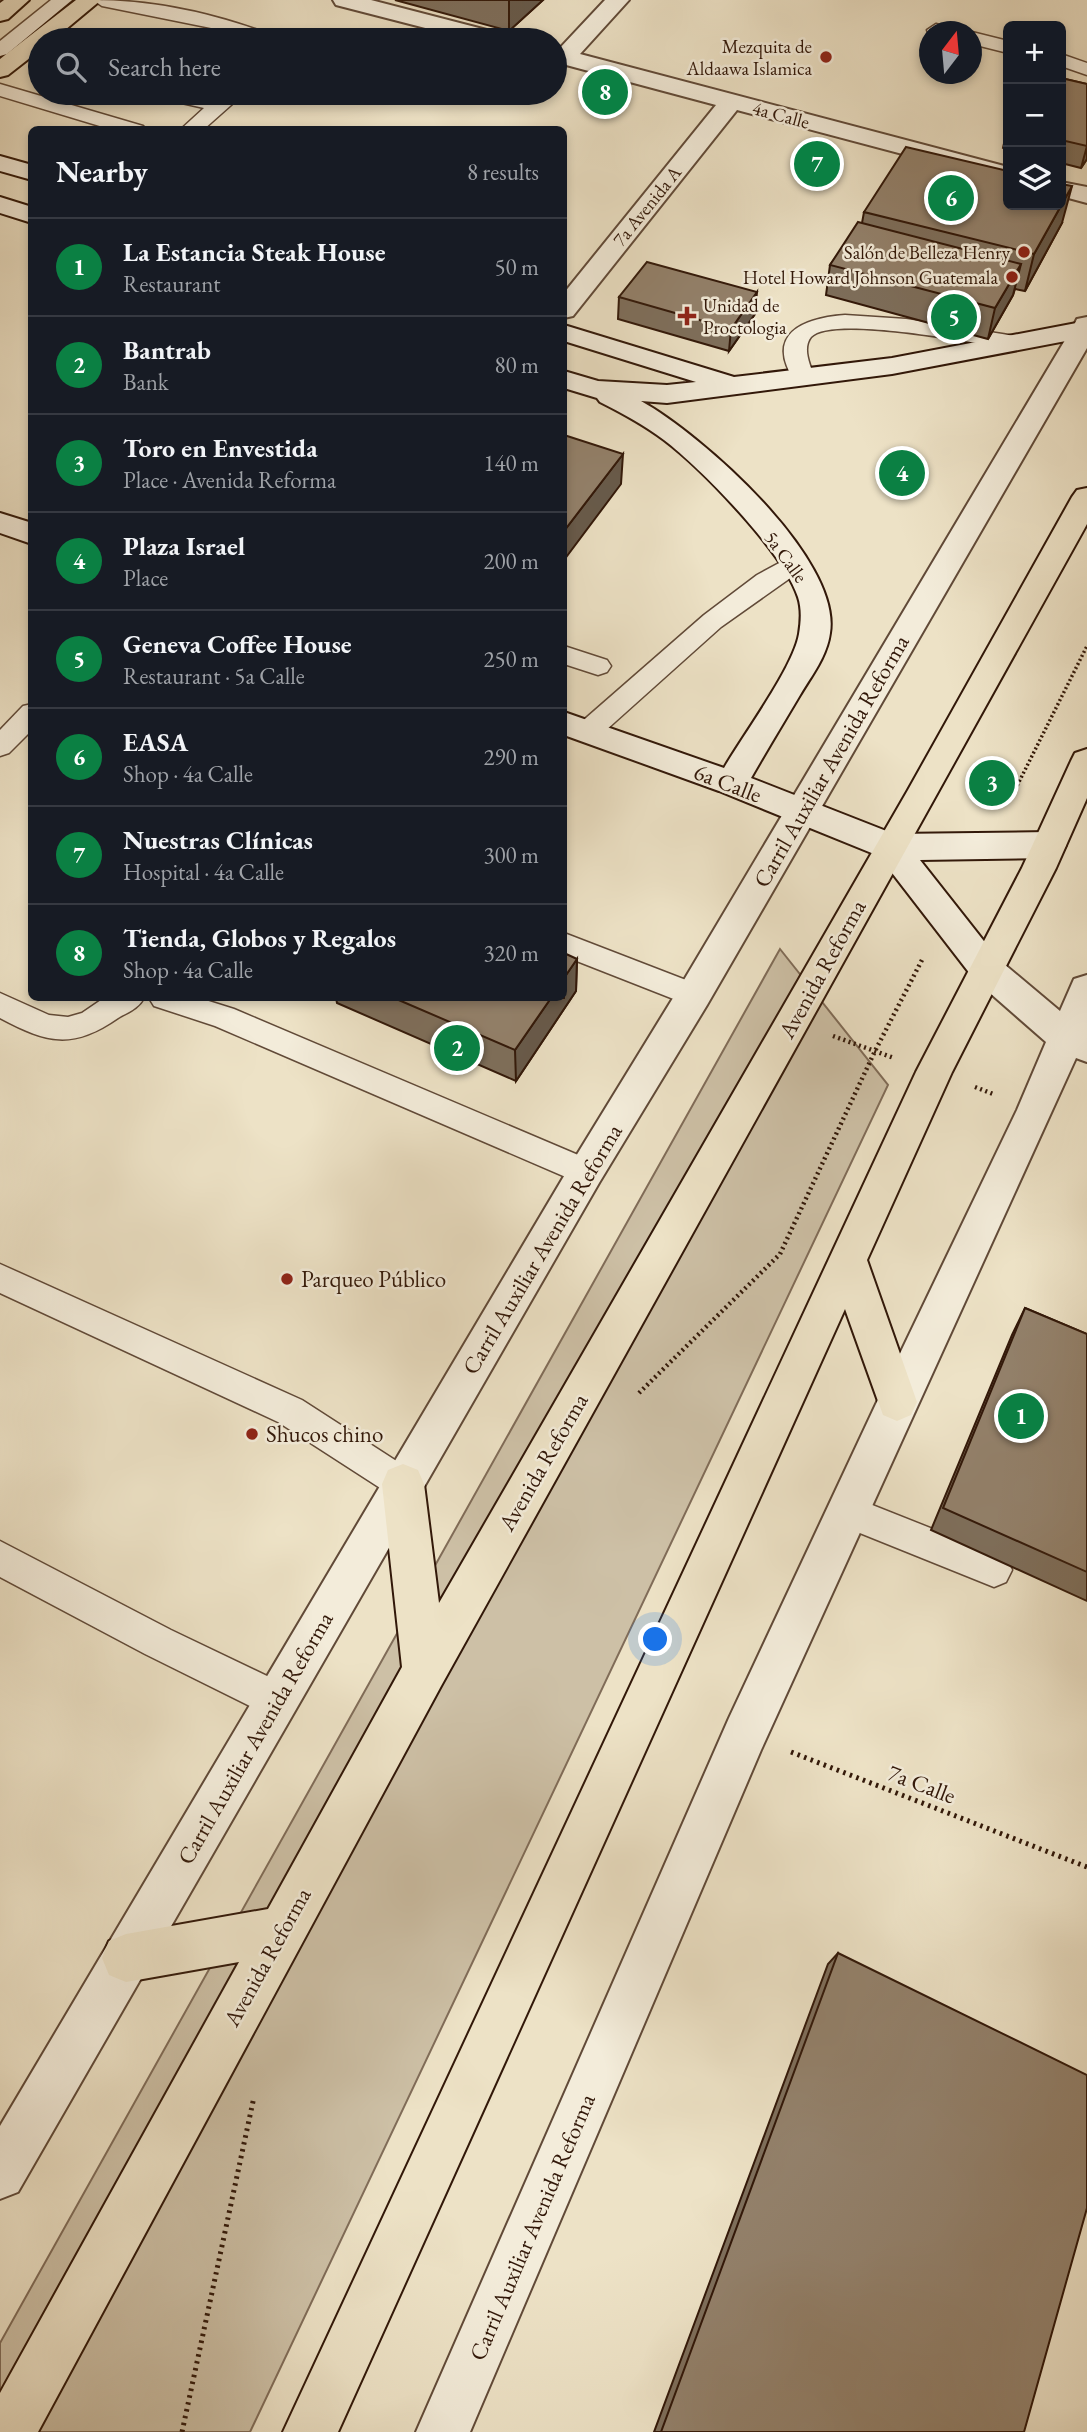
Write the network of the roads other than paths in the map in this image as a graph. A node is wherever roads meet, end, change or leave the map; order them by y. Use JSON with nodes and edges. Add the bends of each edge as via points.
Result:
{"nodes":[{"id":1,"x":18,"y":0,"type":"edge"},
{"id":2,"x":63,"y":0,"type":"edge"},
{"id":3,"x":90,"y":0,"type":"edge"},
{"id":4,"x":102,"y":0,"type":"edge"},
{"id":5,"x":344,"y":0,"type":"edge"},
{"id":6,"x":618,"y":0,"type":"edge"},
{"id":7,"x":0,"y":14,"type":"edge"},
{"id":8,"x":54,"y":28,"type":"edge"},
{"id":9,"x":236,"y":28,"type":"edge"},
{"id":10,"x":452,"y":28,"type":"edge"},
{"id":11,"x":982,"y":41,"type":"edge"},
{"id":12,"x":1003,"y":46,"type":"edge"},
{"id":13,"x":28,"y":48,"type":"edge"},
{"id":14,"x":567,"y":48,"type":"edge"},
{"id":15,"x":0,"y":50,"type":"edge"},
{"id":16,"x":567,"y":58,"type":"edge"},
{"id":17,"x":1066,"y":60,"type":"edge"},
{"id":18,"x":1087,"y":61,"type":"edge"},
{"id":19,"x":1066,"y":62,"type":"edge"},
{"id":20,"x":1087,"y":69,"type":"edge"},
{"id":21,"x":0,"y":70,"type":"edge"},
{"id":22,"x":0,"y":90,"type":"edge"},
{"id":23,"x":28,"y":98,"type":"edge"},
{"id":24,"x":731,"y":102,"type":"junction"},
{"id":25,"x":51,"y":105,"type":"edge"},
{"id":26,"x":216,"y":105,"type":"edge"},
{"id":27,"x":220,"y":106,"type":"joint"},
{"id":28,"x":122,"y":126,"type":"edge"},
{"id":29,"x":195,"y":126,"type":"edge"},
{"id":30,"x":0,"y":163,"type":"edge"},
{"id":31,"x":28,"y":172,"type":"edge"},
{"id":32,"x":1003,"y":174,"type":"edge"},
{"id":33,"x":1066,"y":189,"type":"edge"},
{"id":34,"x":1087,"y":195,"type":"edge"},
{"id":35,"x":0,"y":205,"type":"edge"},
{"id":36,"x":28,"y":214,"type":"edge"},
{"id":37,"x":567,"y":306,"type":"edge"},
{"id":38,"x":1086,"y":328,"type":"edge"},
{"id":39,"x":567,"y":334,"type":"edge"},
{"id":40,"x":1015,"y":343,"type":"junction"},
{"id":41,"x":804,"y":377,"type":"junction"},
{"id":42,"x":567,"y":380,"type":"edge"},
{"id":43,"x":742,"y":386,"type":"junction"},
{"id":44,"x":596,"y":389,"type":"junction"},
{"id":45,"x":1087,"y":497,"type":"edge"},
{"id":46,"x":0,"y":523,"type":"edge"},
{"id":47,"x":28,"y":533,"type":"edge"},
{"id":48,"x":794,"y":563,"type":"junction"},
{"id":49,"x":567,"y":656,"type":"edge"},
{"id":50,"x":598,"y":666,"type":"dead end"},
{"id":51,"x":28,"y":717,"type":"edge"},
{"id":52,"x":575,"y":727,"type":"edge"},
{"id":53,"x":0,"y":746,"type":"edge"},
{"id":54,"x":1087,"y":761,"type":"edge"},
{"id":55,"x":731,"y":783,"type":"junction"},
{"id":56,"x":801,"y":811,"type":"junction"},
{"id":57,"x":1049,"y":845,"type":"junction"},
{"id":58,"x":891,"y":847,"type":"junction"},
{"id":59,"x":567,"y":945,"type":"edge"},
{"id":60,"x":986,"y":969,"type":"junction"},
{"id":61,"x":1087,"y":989,"type":"edge"},
{"id":62,"x":694,"y":995,"type":"junction"},
{"id":63,"x":121,"y":1001,"type":"edge"},
{"id":64,"x":173,"y":1001,"type":"edge"},
{"id":65,"x":0,"y":1004,"type":"edge"},
{"id":66,"x":1077,"y":1043,"type":"edge"},
{"id":67,"x":586,"y":1172,"type":"junction"},
{"id":68,"x":848,"y":1260,"type":"junction"},
{"id":69,"x":0,"y":1278,"type":"edge"},
{"id":70,"x":897,"y":1402,"type":"junction"},
{"id":71,"x":403,"y":1484,"type":"junction"},
{"id":72,"x":847,"y":1511,"type":"junction"},
{"id":73,"x":0,"y":1558,"type":"edge"},
{"id":74,"x":994,"y":1570,"type":"edge"},
{"id":75,"x":425,"y":1670,"type":"junction"},
{"id":76,"x":276,"y":1700,"type":"junction"},
{"id":77,"x":281,"y":1931,"type":"junction"},
{"id":78,"x":126,"y":1958,"type":"junction"},
{"id":79,"x":0,"y":2174,"type":"edge"},
{"id":80,"x":8,"y":2432,"type":"edge"},
{"id":81,"x":310,"y":2432,"type":"edge"},
{"id":82,"x":443,"y":2432,"type":"edge"}],
"edges":[{"from":1,"to":7,"type":"main road"},
{"from":2,"to":15,"type":"lane"},
{"from":3,"to":8,"type":"main road"},
{"from":4,"to":9,"type":"lane"},
{"from":5,"to":10,"type":"street"},
{"from":6,"to":14,"type":"street"},
{"from":11,"to":12,"type":"lane"},
{"from":13,"to":21,"type":"main road"},
{"from":16,"to":24,"type":"street","name":"4a Calle"},
{"from":17,"to":18,"type":"lane"},
{"from":19,"to":20,"type":"lane"},
{"from":22,"to":23,"type":"lane"},
{"from":24,"to":32,"type":"street","name":"4a Calle"},
{"from":24,"to":37,"type":"street","name":"7a Avenida A"},
{"from":25,"to":28,"type":"lane"},
{"from":26,"to":27,"type":"lane"},
{"from":27,"to":29,"type":"lane"},
{"from":30,"to":31,"type":"street"},
{"from":33,"to":34,"type":"street"},
{"from":35,"to":36,"type":"street"},
{"from":38,"to":40,"type":"street","name":"5a Calle"},
{"from":38,"to":56,"type":"street","name":"Carril Auxiliar Avenida Reforma"},
{"from":39,"to":43,"type":"street","name":"5a Calle"},
{"from":40,"to":41,"type":"street","name":"5a Calle"},
{"from":40,"to":41,"type":"lane","via":[[852,320],[822,321],[806,329],[797,341],[795,357]]},
{"from":41,"to":43,"type":"street","name":"5a Calle"},
{"from":42,"to":44,"type":"street","name":"5a Calle"},
{"from":43,"to":44,"type":"street","name":"5a Calle","via":[[648,394]]},
{"from":44,"to":48,"type":"street","name":"5a Calle","via":[[643,413],[686,443]]},
{"from":45,"to":58,"type":"main road","name":"Avenida Reforma"},
{"from":46,"to":47,"type":"street"},
{"from":48,"to":52,"type":"lane","via":[[752,588]]},
{"from":48,"to":55,"type":"street","name":"5a Calle","via":[[813,598],[816,638]]},
{"from":49,"to":50,"type":"lane"},
{"from":51,"to":53,"type":"lane"},
{"from":52,"to":55,"type":"street","name":"6a Calle"},
{"from":54,"to":57,"type":"main road"},
{"from":55,"to":56,"type":"street","name":"6a Calle"},
{"from":56,"to":58,"type":"street","name":"6a Calle"},
{"from":56,"to":62,"type":"street","name":"Carril Auxiliar Avenida Reforma"},
{"from":57,"to":58,"type":"street","name":"6a Calle"},
{"from":57,"to":60,"type":"main road"},
{"from":58,"to":60,"type":"street"},
{"from":58,"to":75,"type":"main road","name":"Avenida Reforma"},
{"from":59,"to":62,"type":"lane"},
{"from":60,"to":66,"type":"street"},
{"from":60,"to":68,"type":"main road"},
{"from":61,"to":66,"type":"street","name":"Carril Auxiliar Avenida Reforma"},
{"from":62,"to":67,"type":"street","name":"Carril Auxiliar Avenida Reforma"},
{"from":63,"to":65,"type":"lane","via":[[71,1030],[54,1030]]},
{"from":64,"to":67,"type":"lane","via":[[224,1017]]},
{"from":66,"to":70,"type":"street","name":"Carril Auxiliar Avenida Reforma","via":[[1036,1110]]},
{"from":67,"to":71,"type":"street","name":"Carril Auxiliar Avenida Reforma"},
{"from":68,"to":70,"type":"main road"},
{"from":68,"to":81,"type":"main road"},
{"from":69,"to":71,"type":"lane","via":[[289,1411]]},
{"from":70,"to":72,"type":"street","name":"Carril Auxiliar Avenida Reforma"},
{"from":71,"to":75,"type":"main road"},
{"from":71,"to":76,"type":"street","name":"Carril Auxiliar Avenida Reforma"},
{"from":72,"to":74,"type":"lane"},
{"from":72,"to":82,"type":"street","name":"Carril Auxiliar Avenida Reforma","via":[[745,1734]]},
{"from":73,"to":76,"type":"lane"},
{"from":75,"to":77,"type":"main road","name":"Avenida Reforma"},
{"from":76,"to":78,"type":"street","name":"Carril Auxiliar Avenida Reforma"},
{"from":77,"to":78,"type":"main road"},
{"from":77,"to":80,"type":"main road","name":"Avenida Reforma"},
{"from":78,"to":79,"type":"street","name":"Carril Auxiliar Avenida Reforma"}]}
